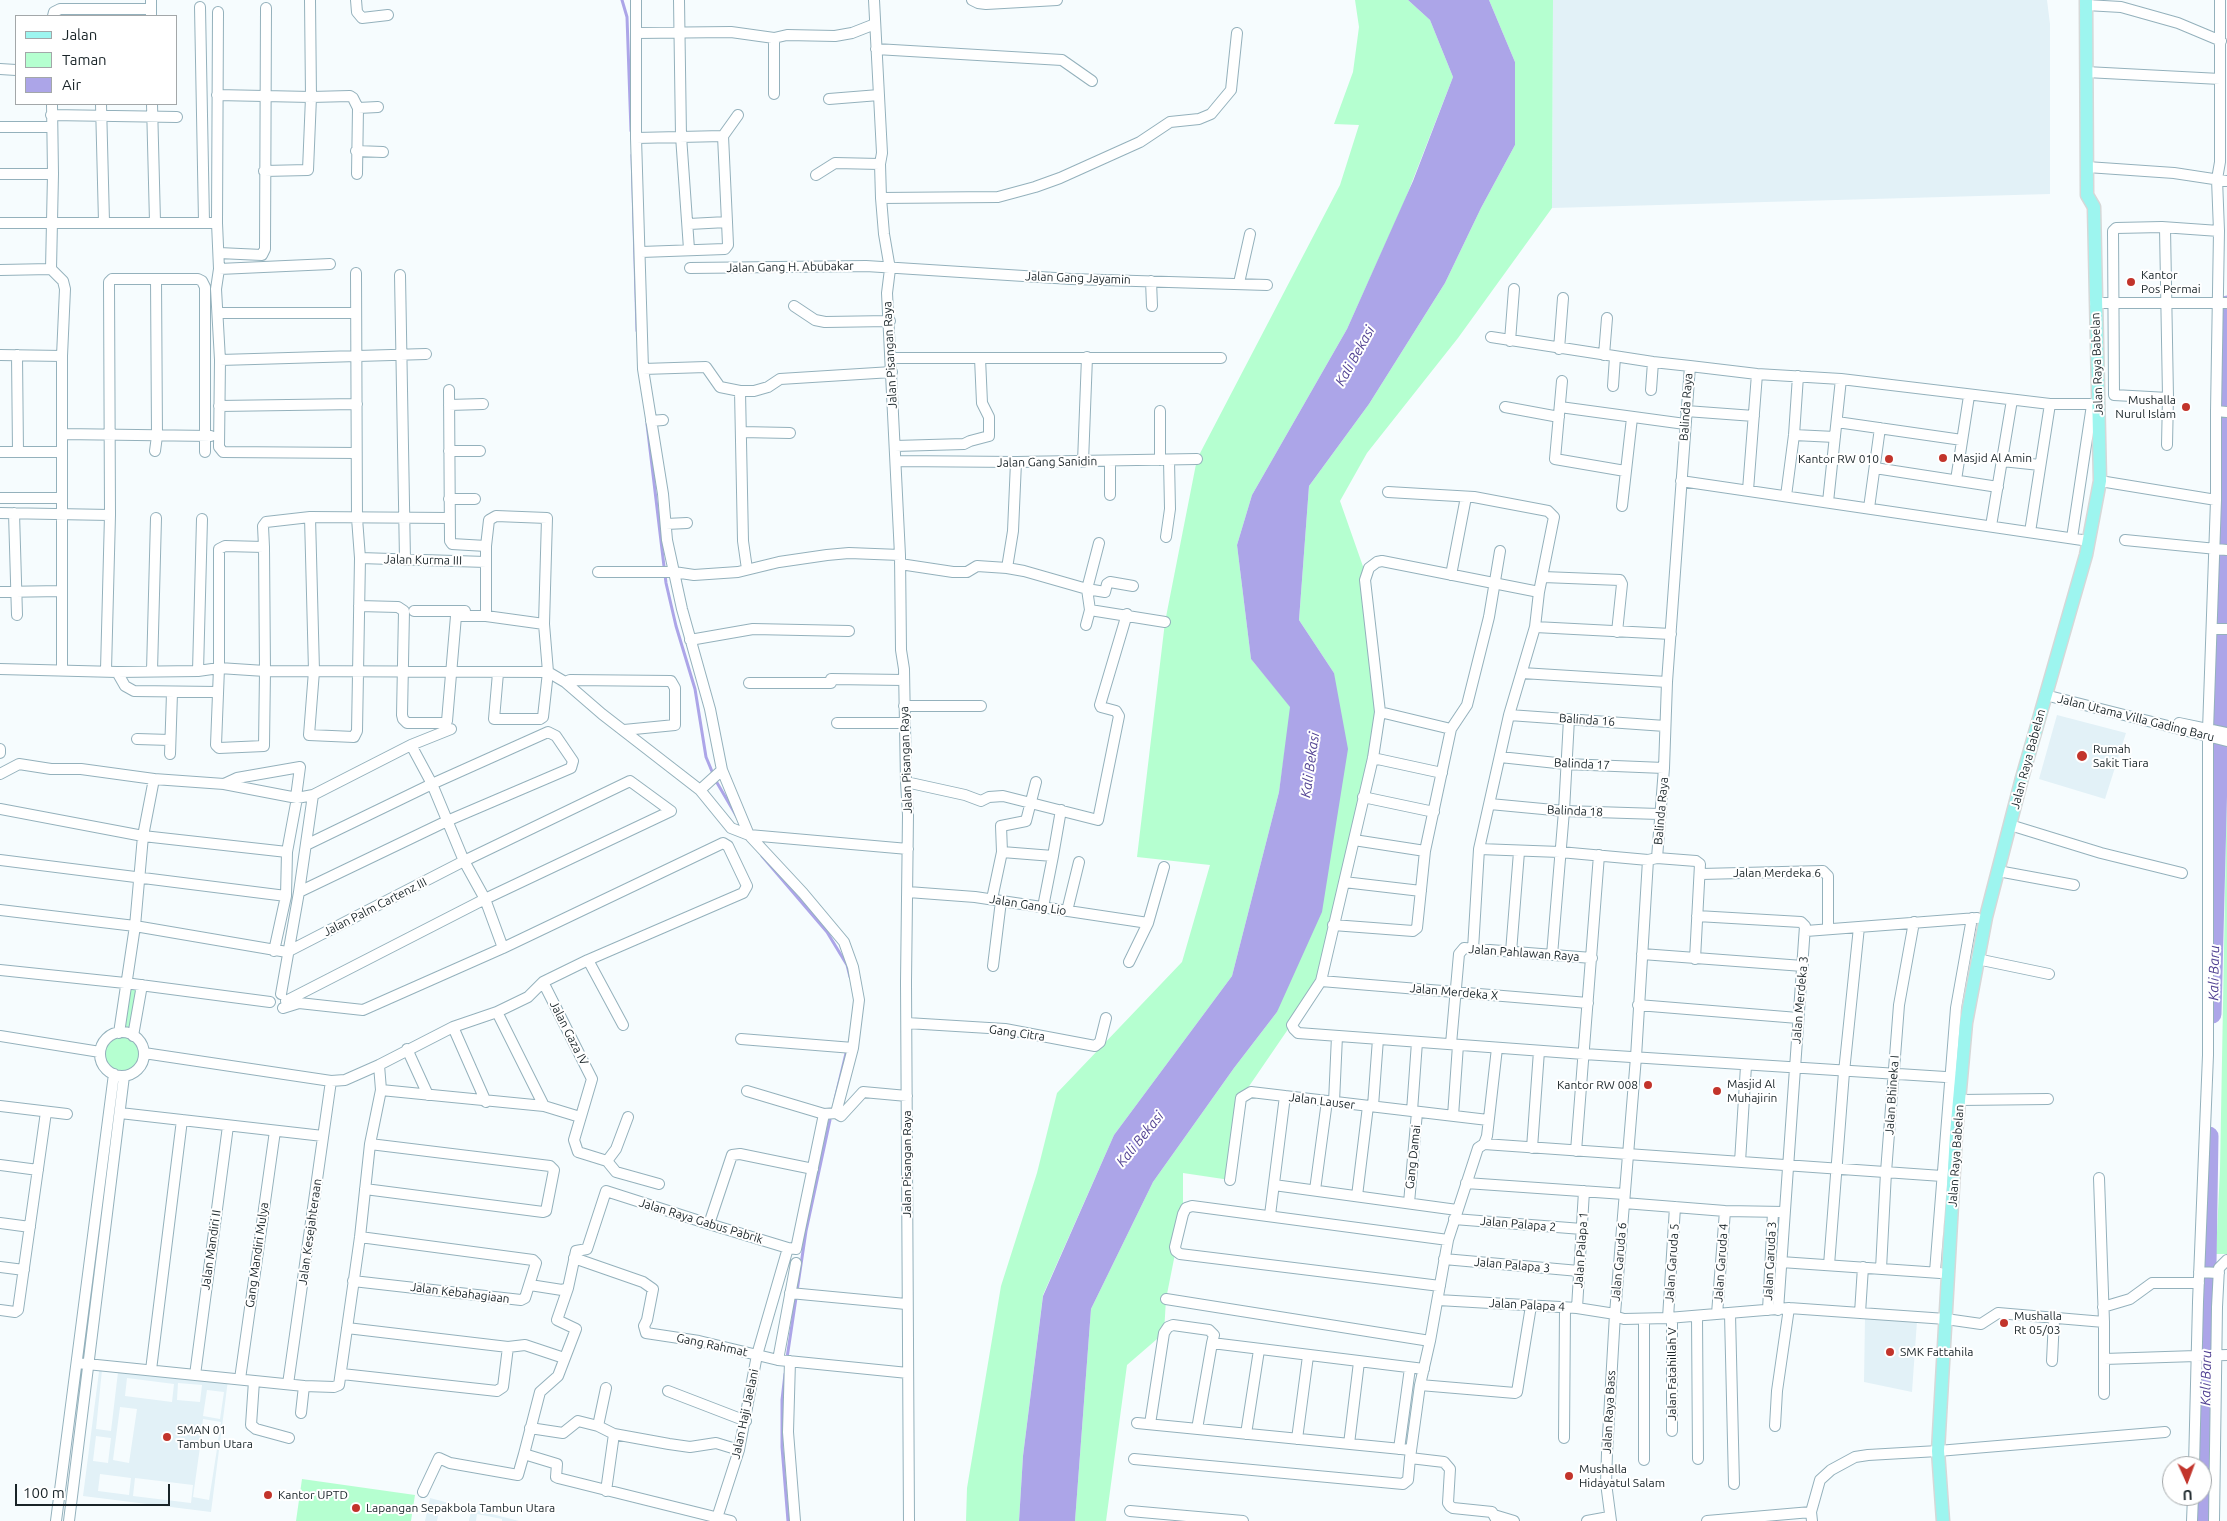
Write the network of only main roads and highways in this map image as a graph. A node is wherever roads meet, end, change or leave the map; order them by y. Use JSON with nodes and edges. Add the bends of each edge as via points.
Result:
{"nodes":[{"id":1,"x":2086,"y":2,"type":"edge"},
{"id":2,"x":1943,"y":1521,"type":"edge"}],
"edges":[{"from":1,"to":2,"type":"main road","name":"Jalan Raya Babelan","via":[[2087,195],[2094,207],[2095,405],[2100,481],[2089,541],[1986,917],[1956,1079],[1960,1100],[1938,1451]]}]}
